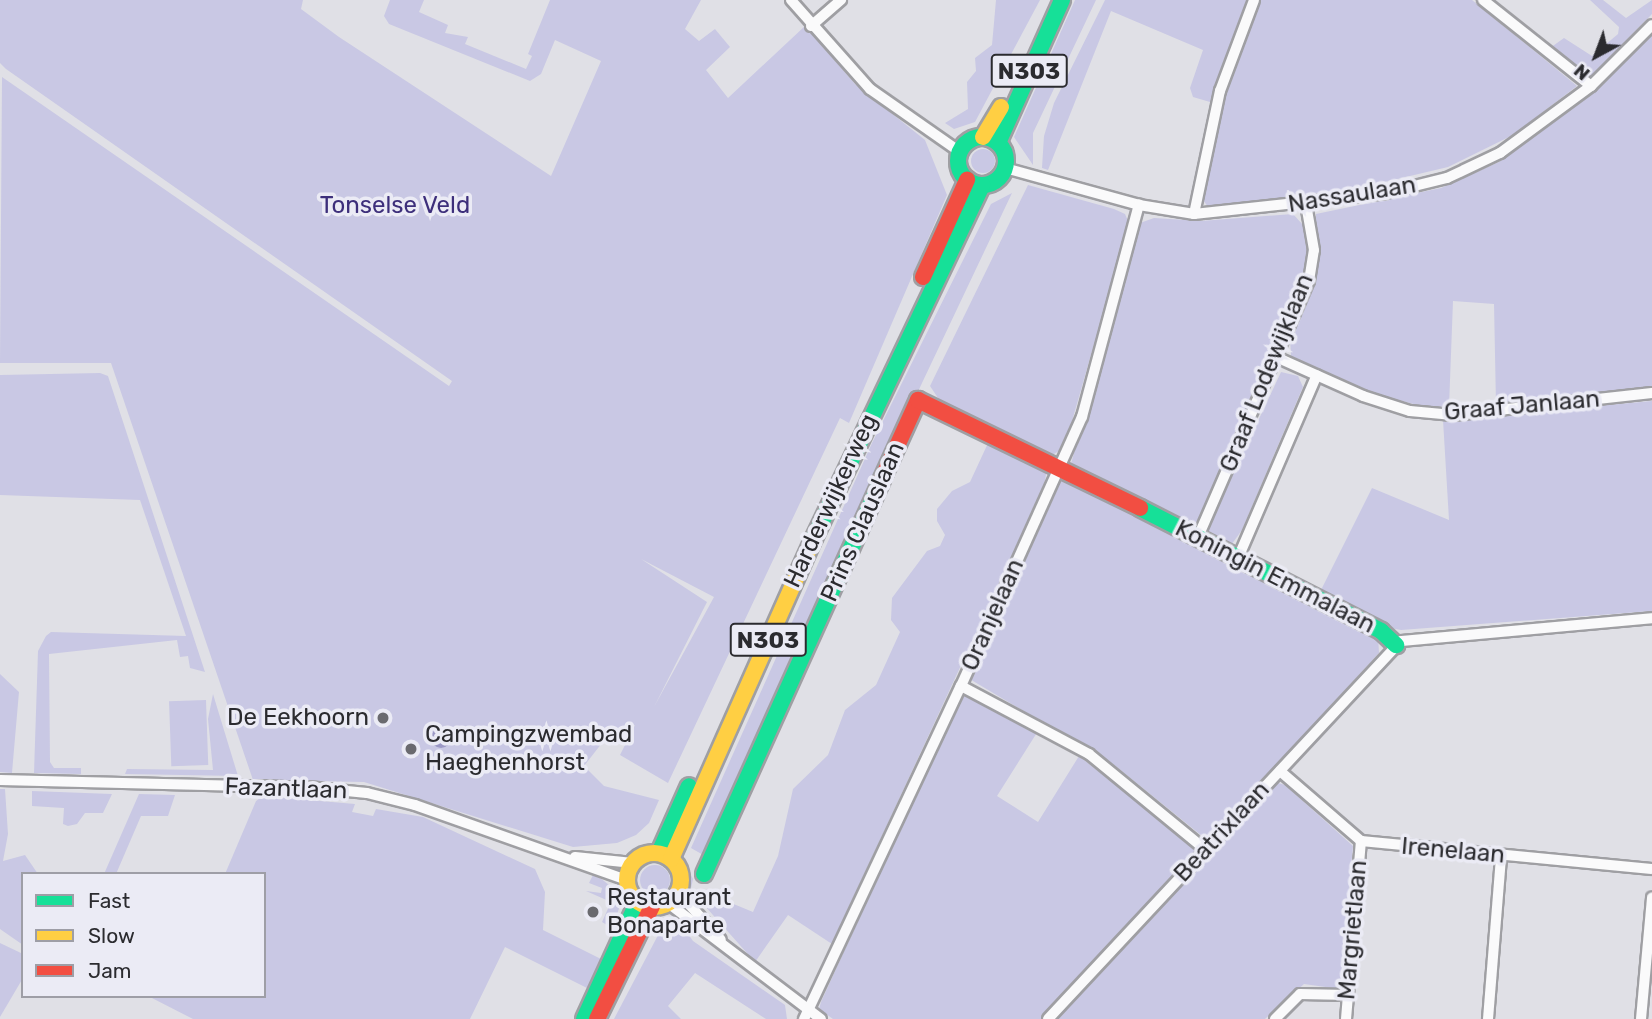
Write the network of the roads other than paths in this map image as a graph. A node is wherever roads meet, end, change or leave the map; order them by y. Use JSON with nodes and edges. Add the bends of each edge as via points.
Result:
{"nodes":[{"id":1,"x":791,"y":0,"type":"edge"},
{"id":2,"x":841,"y":0,"type":"edge"},
{"id":3,"x":1053,"y":0,"type":"edge"},
{"id":4,"x":1062,"y":0,"type":"edge"},
{"id":5,"x":1254,"y":0,"type":"edge"},
{"id":6,"x":1483,"y":0,"type":"edge"},
{"id":7,"x":1652,"y":24,"type":"edge"},
{"id":8,"x":811,"y":26,"type":"junction"},
{"id":9,"x":1591,"y":86,"type":"junction"},
{"id":10,"x":991,"y":140,"type":"junction"},
{"id":11,"x":960,"y":152,"type":"junction"},
{"id":12,"x":1005,"y":168,"type":"junction"},
{"id":13,"x":974,"y":183,"type":"junction"},
{"id":14,"x":1306,"y":204,"type":"junction"},
{"id":15,"x":1139,"y":205,"type":"junction"},
{"id":16,"x":1194,"y":214,"type":"junction"},
{"id":17,"x":1276,"y":358,"type":"junction"},
{"id":18,"x":1317,"y":375,"type":"junction"},
{"id":19,"x":1652,"y":393,"type":"edge"},
{"id":20,"x":918,"y":400,"type":"joint"},
{"id":21,"x":1060,"y":467,"type":"junction"},
{"id":22,"x":1198,"y":537,"type":"junction"},
{"id":23,"x":1238,"y":558,"type":"junction"},
{"id":24,"x":1652,"y":618,"type":"edge"},
{"id":25,"x":1396,"y":645,"type":"junction"},
{"id":26,"x":961,"y":686,"type":"junction"},
{"id":27,"x":1280,"y":771,"type":"junction"},
{"id":28,"x":0,"y":780,"type":"edge"},
{"id":29,"x":1361,"y":841,"type":"junction"},
{"id":30,"x":1206,"y":850,"type":"junction"},
{"id":31,"x":562,"y":856,"type":"junction"},
{"id":32,"x":665,"y":856,"type":"junction"},
{"id":33,"x":1502,"y":856,"type":"junction"},
{"id":34,"x":633,"y":863,"type":"junction"},
{"id":35,"x":1652,"y":869,"type":"edge"},
{"id":36,"x":704,"y":874,"type":"dead end"},
{"id":37,"x":627,"y":880,"type":"junction"},
{"id":38,"x":1652,"y":897,"type":"edge"},
{"id":39,"x":659,"y":901,"type":"junction"},
{"id":40,"x":1348,"y":995,"type":"junction"},
{"id":41,"x":1647,"y":1007,"type":"edge"},
{"id":42,"x":807,"y":1015,"type":"edge"},
{"id":43,"x":584,"y":1019,"type":"edge"},
{"id":44,"x":597,"y":1019,"type":"edge"},
{"id":45,"x":821,"y":1019,"type":"edge"},
{"id":46,"x":1048,"y":1019,"type":"edge"},
{"id":47,"x":1276,"y":1019,"type":"edge"},
{"id":48,"x":1346,"y":1019,"type":"edge"},
{"id":49,"x":1488,"y":1019,"type":"edge"},
{"id":50,"x":1641,"y":1019,"type":"edge"}],
"edges":[{"from":1,"to":8,"type":"street"},
{"from":2,"to":8,"type":"street"},
{"from":3,"to":10,"type":"main road","number":"N303"},
{"from":4,"to":10,"type":"main road","number":"N303"},
{"from":5,"to":16,"type":"street","via":[[1220,91]]},
{"from":6,"to":9,"type":"street"},
{"from":7,"to":9,"type":"street","name":"Nassaulaan"},
{"from":8,"to":11,"type":"street","via":[[870,89]]},
{"from":9,"to":14,"type":"street","name":"Nassaulaan","via":[[1500,153],[1447,178],[1386,193]]},
{"from":10,"to":11,"type":"main road","number":"N303","via":[[969,141]]},
{"from":10,"to":12,"type":"main road","via":[[1005,155]]},
{"from":11,"to":13,"type":"main road","via":[[959,167]]},
{"from":12,"to":13,"type":"main road","number":"N303","via":[[996,181]]},
{"from":12,"to":15,"type":"street","name":"Nassaulaan"},
{"from":13,"to":32,"type":"main road","name":"Harderwijkerweg","number":"N303"},
{"from":14,"to":16,"type":"street","name":"Nassaulaan"},
{"from":14,"to":17,"type":"street","name":"Graaf Lodewijklaan","via":[[1314,250],[1308,281]]},
{"from":15,"to":16,"type":"street","name":"Nassaulaan"},
{"from":15,"to":21,"type":"street","name":"Oranjelaan","via":[[1082,417]]},
{"from":17,"to":18,"type":"street","name":"Graaf Janlaan"},
{"from":17,"to":22,"type":"street","name":"Graaf Lodewijklaan"},
{"from":18,"to":19,"type":"street","name":"Graaf Janlaan","via":[[1410,411],[1453,415]]},
{"from":18,"to":23,"type":"street","name":"Graaf Lodewijklaan"},
{"from":20,"to":21,"type":"main road","name":"Koningin Emmalaan"},
{"from":20,"to":36,"type":"main road","name":"Prins Clauslaan"},
{"from":21,"to":22,"type":"main road","name":"Koningin Emmalaan"},
{"from":21,"to":26,"type":"street","name":"Oranjelaan"},
{"from":22,"to":23,"type":"main road","name":"Koningin Emmalaan"},
{"from":23,"to":25,"type":"main road","name":"Koningin Emmalaan","via":[[1381,631]]},
{"from":24,"to":25,"type":"street","name":"Koningin Emmalaan","via":[[1419,636]]},
{"from":25,"to":27,"type":"street","name":"Beatrixlaan"},
{"from":26,"to":30,"type":"street","via":[[1089,754]]},
{"from":26,"to":42,"type":"street","name":"Oranjelaan"},
{"from":27,"to":29,"type":"street"},
{"from":27,"to":30,"type":"street","name":"Beatrixlaan"},
{"from":28,"to":31,"type":"street","name":"Fazantlaan","via":[[354,791],[402,801]]},
{"from":29,"to":33,"type":"street","name":"Irenelaan"},
{"from":29,"to":40,"type":"street","name":"Margrietlaan"},
{"from":30,"to":46,"type":"street","name":"Beatrixlaan"},
{"from":31,"to":34,"type":"street","name":"Fazantlaan"},
{"from":31,"to":37,"type":"street","name":"Fazantlaan"},
{"from":32,"to":34,"type":"main road","via":[[649,853]]},
{"from":32,"to":39,"type":"main road","via":[[680,874]]},
{"from":33,"to":35,"type":"street","name":"Irenelaan"},
{"from":33,"to":49,"type":"street"},
{"from":34,"to":37,"type":"main road"},
{"from":37,"to":39,"type":"main road"},
{"from":38,"to":41,"type":"street"},
{"from":39,"to":42,"type":"street"},
{"from":39,"to":43,"type":"main road"},
{"from":39,"to":44,"type":"main road"},
{"from":40,"to":47,"type":"street","via":[[1307,992],[1293,999]]},
{"from":40,"to":48,"type":"street","name":"Margrietlaan"},
{"from":41,"to":50,"type":"street"},
{"from":42,"to":45,"type":"street"}]}
